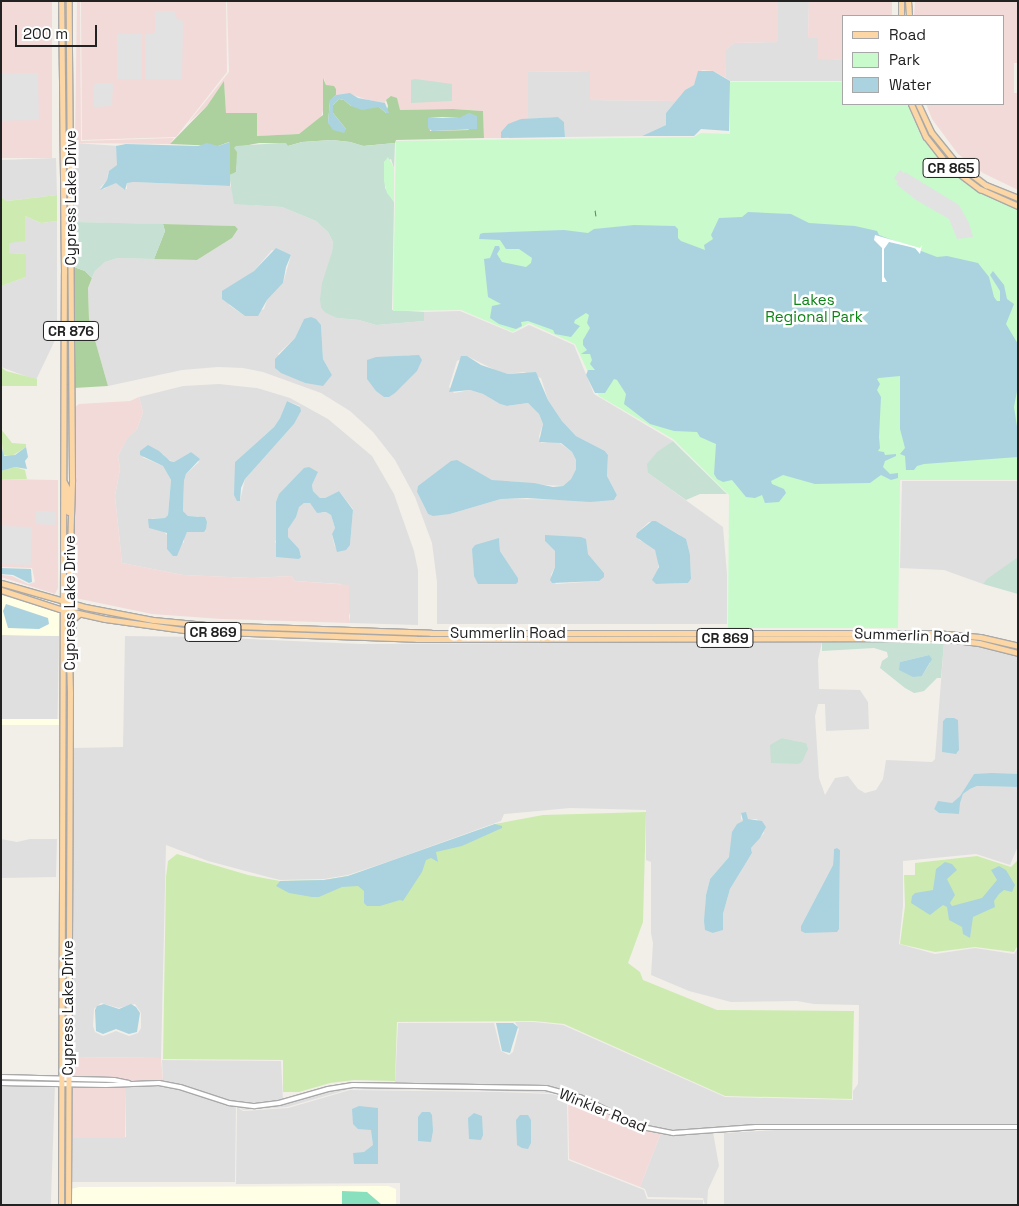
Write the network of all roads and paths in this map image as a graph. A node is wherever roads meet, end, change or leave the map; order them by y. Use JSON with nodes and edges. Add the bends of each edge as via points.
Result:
{"nodes":[{"id":1,"x":61,"y":1,"type":"edge"},
{"id":2,"x":901,"y":1,"type":"edge"},
{"id":3,"x":910,"y":1,"type":"edge"},
{"id":4,"x":70,"y":2,"type":"edge"},
{"id":5,"x":901,"y":15,"type":"edge"},
{"id":6,"x":908,"y":15,"type":"edge"},
{"id":7,"x":911,"y":105,"type":"edge"},
{"id":8,"x":918,"y":105,"type":"edge"},
{"id":9,"x":1018,"y":198,"type":"edge"},
{"id":10,"x":1018,"y":206,"type":"edge"},
{"id":11,"x":64,"y":272,"type":"junction"},
{"id":12,"x":71,"y":301,"type":"junction"},
{"id":13,"x":63,"y":480,"type":"junction"},
{"id":14,"x":70,"y":517,"type":"junction"},
{"id":15,"x":1,"y":583,"type":"edge"},
{"id":16,"x":1,"y":590,"type":"edge"},
{"id":17,"x":62,"y":602,"type":"junction"},
{"id":18,"x":69,"y":604,"type":"junction"},
{"id":19,"x":62,"y":609,"type":"junction"},
{"id":20,"x":68,"y":611,"type":"junction"},
{"id":21,"x":80,"y":614,"type":"junction"},
{"id":22,"x":960,"y":634,"type":"junction"},
{"id":23,"x":889,"y":638,"type":"junction"},
{"id":24,"x":1018,"y":646,"type":"edge"},
{"id":25,"x":69,"y":650,"type":"junction"},
{"id":26,"x":1018,"y":652,"type":"edge"},
{"id":27,"x":1,"y":1076,"type":"edge"},
{"id":28,"x":61,"y":1082,"type":"junction"},
{"id":29,"x":68,"y":1082,"type":"junction"},
{"id":30,"x":1,"y":1083,"type":"edge"},
{"id":31,"x":1018,"y":1127,"type":"edge"},
{"id":32,"x":61,"y":1205,"type":"edge"},
{"id":33,"x":68,"y":1205,"type":"edge"}],
"edges":[{"from":1,"to":11,"type":"main road","name":"Cypress Lake Drive","number":"CR 876"},
{"from":2,"to":5,"type":"main road"},
{"from":3,"to":6,"type":"main road"},
{"from":4,"to":12,"type":"main road","name":"Cypress Lake Drive","number":"CR 876"},
{"from":7,"to":10,"type":"main road","number":"CR 865","via":[[926,138],[949,166],[980,189]]},
{"from":8,"to":9,"type":"main road","number":"CR 865","via":[[931,132],[955,162],[982,183]]},
{"from":11,"to":12,"type":"main road"},
{"from":11,"to":13,"type":"main road","name":"Cypress Lake Drive","number":"CR 876"},
{"from":12,"to":14,"type":"main road","name":"Cypress Lake Drive","number":"CR 876"},
{"from":13,"to":14,"type":"main road"},
{"from":13,"to":17,"type":"main road","name":"Cypress Lake Drive","number":"CR 876"},
{"from":14,"to":18,"type":"main road","name":"Cypress Lake Drive","number":"CR 876"},
{"from":15,"to":17,"type":"main road","name":"Summerlin Road","number":"CR 869"},
{"from":16,"to":19,"type":"main road","name":"Summerlin Road","number":"CR 869"},
{"from":17,"to":18,"type":"main road","name":"Summerlin Road","number":"CR 869"},
{"from":17,"to":19,"type":"main road","name":"Cypress Lake Drive","number":"CR 876"},
{"from":18,"to":20,"type":"main road","name":"Cypress Lake Drive","number":"CR 876"},
{"from":18,"to":22,"type":"main road","name":"Summerlin Road","number":"CR 869","via":[[191,624],[326,630]]},
{"from":19,"to":20,"type":"main road","name":"Summerlin Road","number":"CR 869"},
{"from":19,"to":28,"type":"main road","name":"Cypress Lake Drive","number":"CR 876"},
{"from":20,"to":21,"type":"main road","name":"Summerlin Road","number":"CR 869"},
{"from":20,"to":25,"type":"main road","name":"Cypress Lake Drive","number":"CR 876"},
{"from":21,"to":23,"type":"main road","name":"Summerlin Road","number":"CR 869","via":[[191,631],[371,638]]},
{"from":21,"to":25,"type":"main road","via":[[73,619]]},
{"from":22,"to":23,"type":"main road","via":[[953,637]]},
{"from":22,"to":24,"type":"main road","name":"Summerlin Road","number":"CR 869"},
{"from":23,"to":26,"type":"main road","name":"Summerlin Road","number":"CR 869","via":[[959,640]]},
{"from":25,"to":29,"type":"main road","name":"Cypress Lake Drive","number":"CR 876"},
{"from":27,"to":28,"type":"street","name":"Winkler Road"},
{"from":28,"to":29,"type":"street","name":"Winkler Road"},
{"from":28,"to":30,"type":"street","name":"Winkler Road"},
{"from":28,"to":32,"type":"main road","name":"Cypress Lake Drive","number":"CR 876"},
{"from":29,"to":31,"type":"street","name":"Winkler Road","via":[[114,1080],[173,1085],[229,1103],[252,1106],[279,1103],[347,1086],[546,1088],[573,1094],[642,1127],[673,1133],[756,1127]]},
{"from":29,"to":33,"type":"main road","name":"Cypress Lake Drive","number":"CR 876"}]}
